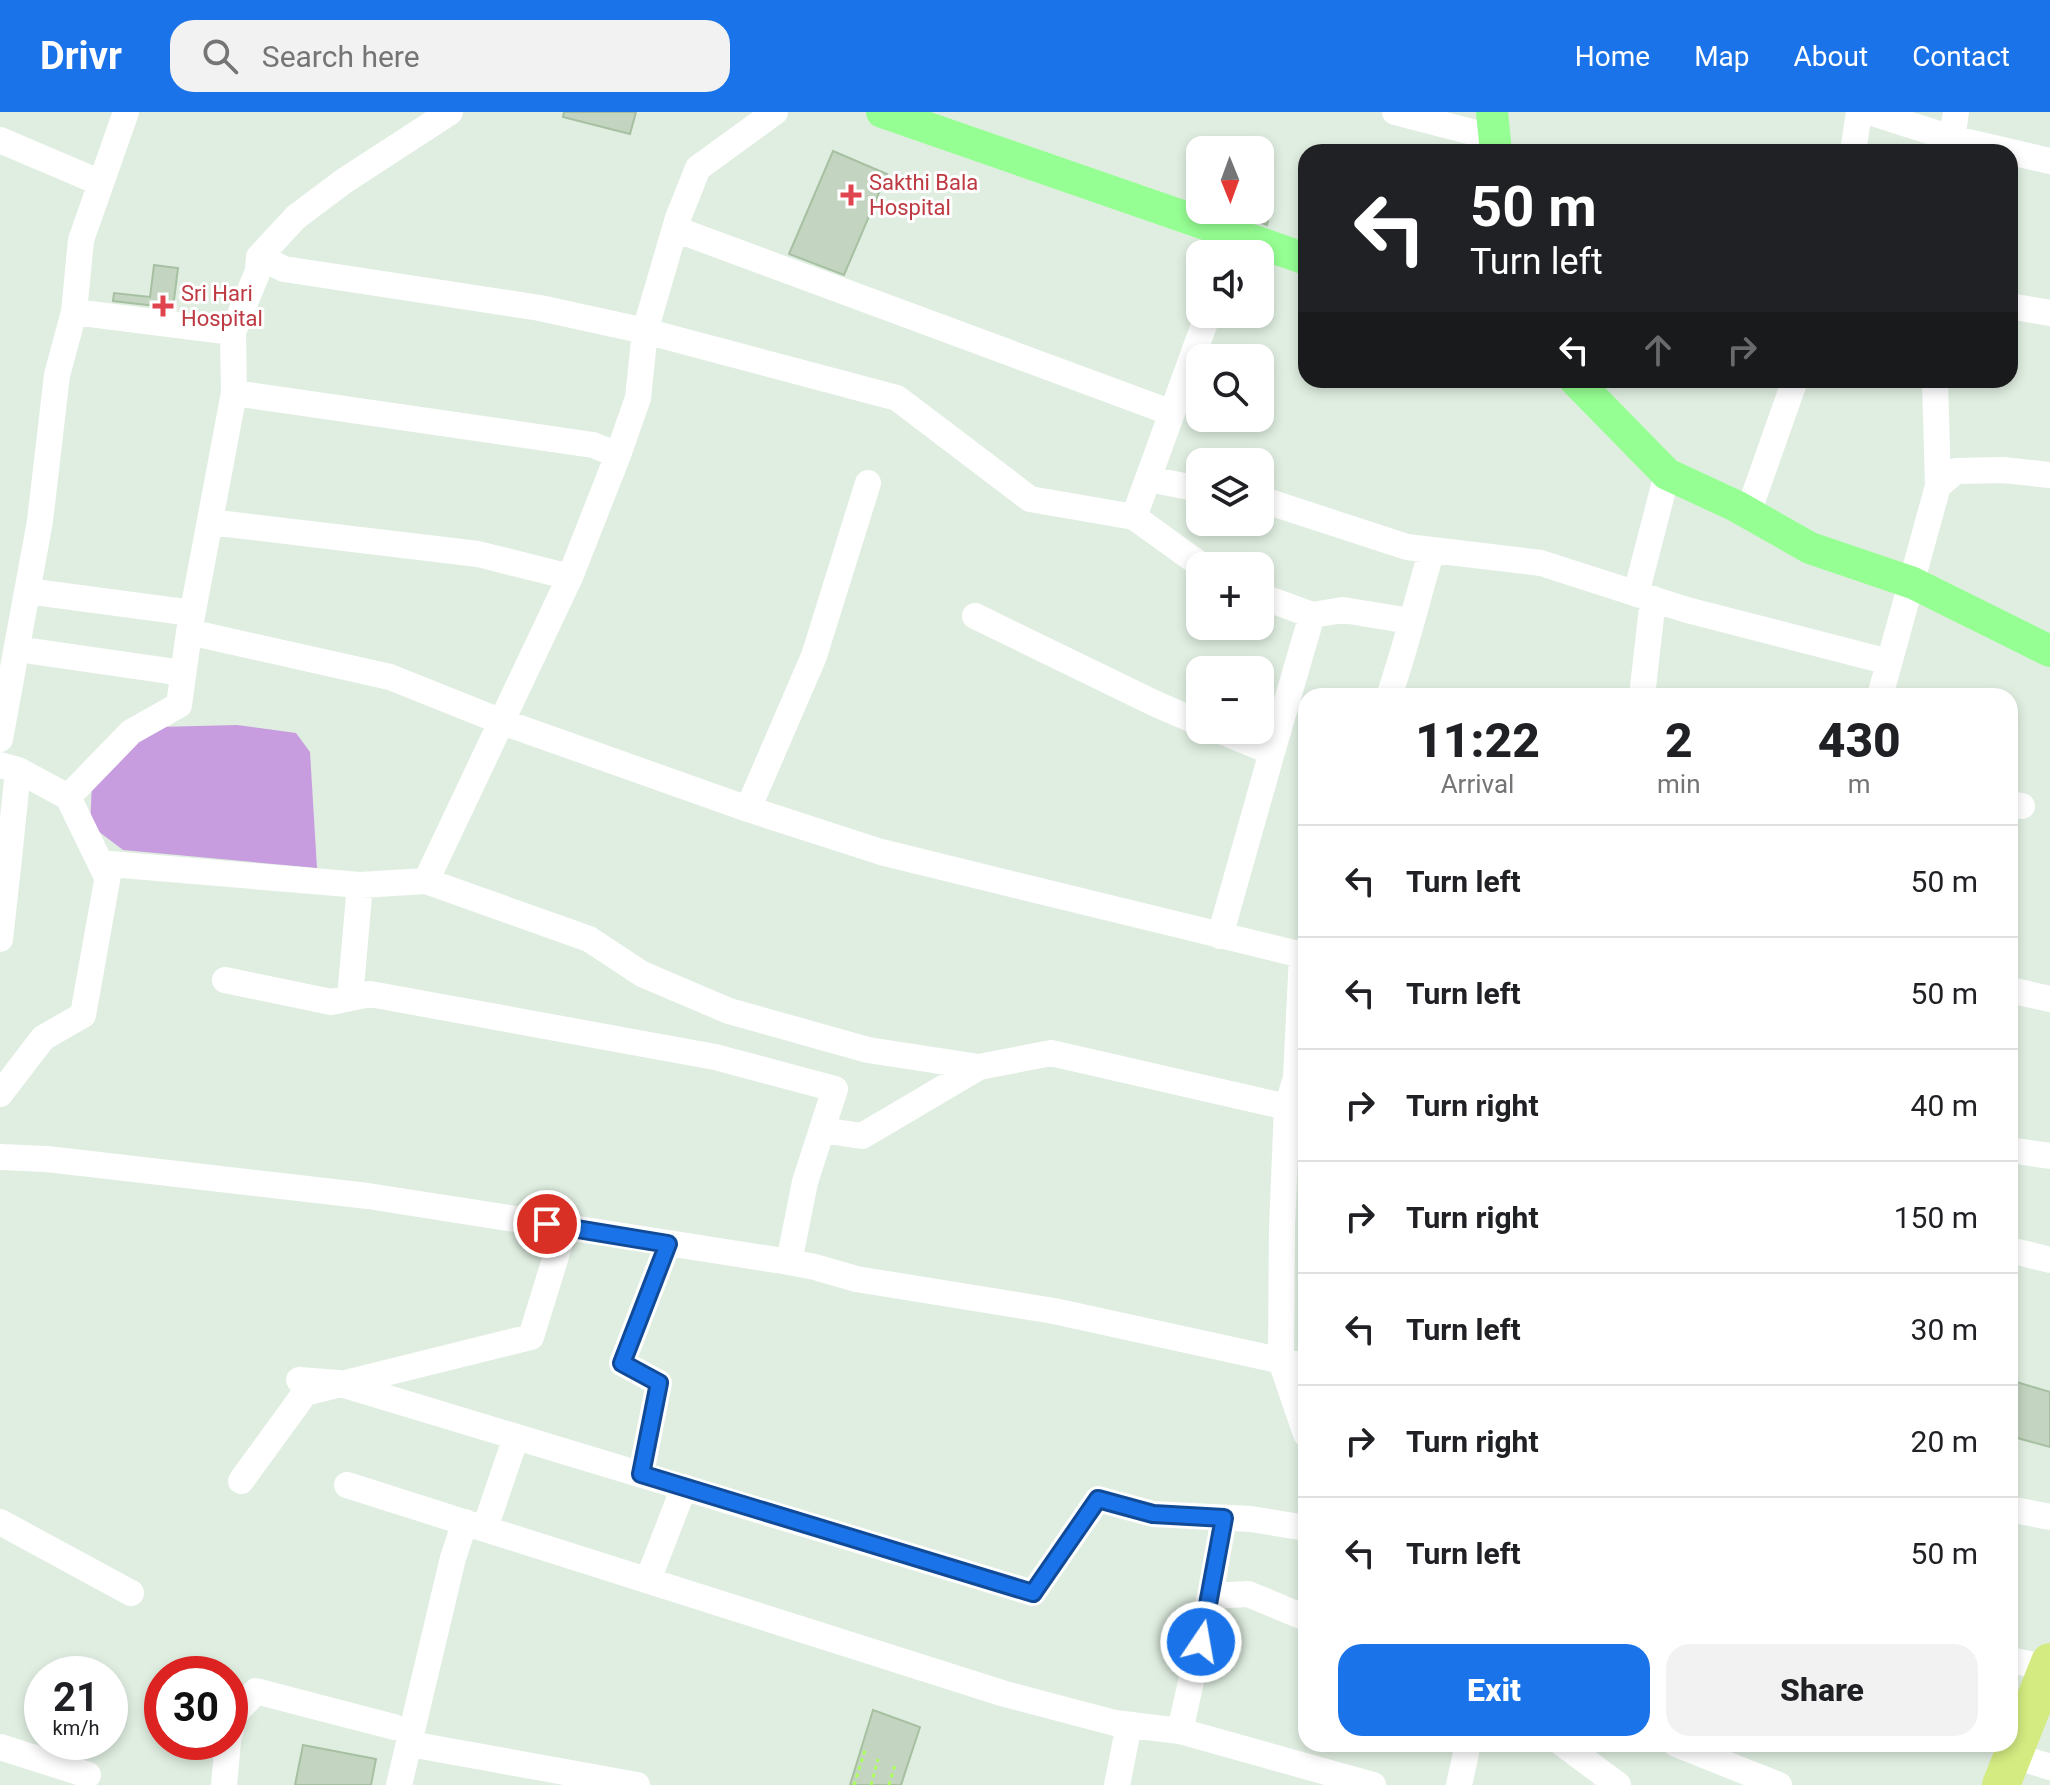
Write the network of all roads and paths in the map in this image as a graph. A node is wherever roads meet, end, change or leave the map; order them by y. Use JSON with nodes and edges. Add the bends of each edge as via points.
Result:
{"nodes":[{"id":1,"x":126,"y":112,"type":"edge"},
{"id":2,"x":450,"y":112,"type":"edge"},
{"id":3,"x":775,"y":112,"type":"edge"},
{"id":4,"x":882,"y":112,"type":"edge"},
{"id":5,"x":1395,"y":112,"type":"edge"},
{"id":6,"x":1859,"y":112,"type":"edge"},
{"id":7,"x":1870,"y":112,"type":"edge"},
{"id":8,"x":1956,"y":112,"type":"edge"},
{"id":9,"x":1494,"y":134,"type":"edge"},
{"id":10,"x":0,"y":140,"type":"edge"},
{"id":11,"x":1854,"y":144,"type":"edge"},
{"id":12,"x":1948,"y":144,"type":"edge"},
{"id":13,"x":1950,"y":144,"type":"edge"},
{"id":14,"x":2018,"y":156,"type":"edge"},
{"id":15,"x":2050,"y":161,"type":"edge"},
{"id":16,"x":101,"y":183,"type":"junction"},
{"id":17,"x":675,"y":229,"type":"junction"},
{"id":18,"x":1220,"y":240,"type":"edge"},
{"id":19,"x":1274,"y":253,"type":"edge"},
{"id":20,"x":259,"y":257,"type":"junction"},
{"id":21,"x":1298,"y":257,"type":"edge"},
{"id":22,"x":2018,"y":307,"type":"edge"},
{"id":23,"x":74,"y":312,"type":"junction"},
{"id":24,"x":2050,"y":313,"type":"edge"},
{"id":25,"x":1203,"y":328,"type":"edge"},
{"id":26,"x":645,"y":331,"type":"junction"},
{"id":27,"x":233,"y":332,"type":"junction"},
{"id":28,"x":1583,"y":388,"type":"edge"},
{"id":29,"x":1792,"y":388,"type":"edge"},
{"id":30,"x":1935,"y":388,"type":"edge"},
{"id":31,"x":234,"y":393,"type":"junction"},
{"id":32,"x":1172,"y":413,"type":"junction"},
{"id":33,"x":618,"y":455,"type":"junction"},
{"id":34,"x":1667,"y":474,"type":"junction"},
{"id":35,"x":2050,"y":475,"type":"edge"},
{"id":36,"x":1148,"y":479,"type":"junction"},
{"id":37,"x":868,"y":483,"type":"dead end"},
{"id":38,"x":1186,"y":486,"type":"edge"},
{"id":39,"x":1938,"y":486,"type":"junction"},
{"id":40,"x":1274,"y":504,"type":"edge"},
{"id":41,"x":1748,"y":513,"type":"junction"},
{"id":42,"x":1134,"y":517,"type":"junction"},
{"id":43,"x":210,"y":522,"type":"junction"},
{"id":44,"x":1432,"y":550,"type":"junction"},
{"id":45,"x":1186,"y":554,"type":"edge"},
{"id":46,"x":570,"y":577,"type":"junction"},
{"id":47,"x":1913,"y":583,"type":"junction"},
{"id":48,"x":27,"y":591,"type":"junction"},
{"id":49,"x":1645,"y":596,"type":"junction"},
{"id":50,"x":1274,"y":601,"type":"edge"},
{"id":51,"x":1312,"y":615,"type":"junction"},
{"id":52,"x":975,"y":616,"type":"dead end"},
{"id":53,"x":1410,"y":621,"type":"junction"},
{"id":54,"x":191,"y":622,"type":"junction"},
{"id":55,"x":17,"y":649,"type":"junction"},
{"id":56,"x":2050,"y":651,"type":"edge"},
{"id":57,"x":1889,"y":662,"type":"junction"},
{"id":58,"x":183,"y":673,"type":"junction"},
{"id":59,"x":1392,"y":688,"type":"edge"},
{"id":60,"x":1642,"y":688,"type":"edge"},
{"id":61,"x":1882,"y":688,"type":"edge"},
{"id":62,"x":1186,"y":717,"type":"edge"},
{"id":63,"x":500,"y":721,"type":"junction"},
{"id":64,"x":0,"y":739,"type":"edge"},
{"id":65,"x":1252,"y":744,"type":"edge"},
{"id":66,"x":1272,"y":752,"type":"junction"},
{"id":67,"x":9,"y":768,"type":"edge"},
{"id":68,"x":68,"y":797,"type":"junction"},
{"id":69,"x":748,"y":809,"type":"junction"},
{"id":70,"x":4,"y":857,"type":"edge"},
{"id":71,"x":107,"y":877,"type":"junction"},
{"id":72,"x":426,"y":881,"type":"junction"},
{"id":73,"x":360,"y":885,"type":"junction"},
{"id":74,"x":1220,"y":936,"type":"junction"},
{"id":75,"x":0,"y":939,"type":"edge"},
{"id":76,"x":1298,"y":951,"type":"edge"},
{"id":77,"x":225,"y":980,"type":"dead end"},
{"id":78,"x":2018,"y":992,"type":"edge"},
{"id":79,"x":350,"y":998,"type":"junction"},
{"id":80,"x":2050,"y":999,"type":"edge"},
{"id":81,"x":1298,"y":1046,"type":"edge"},
{"id":82,"x":979,"y":1067,"type":"junction"},
{"id":83,"x":0,"y":1094,"type":"edge"},
{"id":84,"x":1287,"y":1107,"type":"junction"},
{"id":85,"x":822,"y":1130,"type":"junction"},
{"id":86,"x":2018,"y":1151,"type":"edge"},
{"id":87,"x":2050,"y":1156,"type":"edge"},
{"id":88,"x":0,"y":1157,"type":"edge"},
{"id":89,"x":565,"y":1227,"type":"junction"},
{"id":90,"x":668,"y":1244,"type":"junction"},
{"id":91,"x":1294,"y":1244,"type":"edge"},
{"id":92,"x":2018,"y":1252,"type":"edge"},
{"id":93,"x":2050,"y":1260,"type":"edge"},
{"id":94,"x":789,"y":1262,"type":"junction"},
{"id":95,"x":1294,"y":1364,"type":"edge"},
{"id":96,"x":299,"y":1380,"type":"dead end"},
{"id":97,"x":338,"y":1383,"type":"junction"},
{"id":98,"x":1298,"y":1387,"type":"edge"},
{"id":99,"x":516,"y":1437,"type":"junction"},
{"id":100,"x":641,"y":1474,"type":"junction"},
{"id":101,"x":241,"y":1481,"type":"dead end"},
{"id":102,"x":347,"y":1485,"type":"dead end"},
{"id":103,"x":684,"y":1487,"type":"junction"},
{"id":104,"x":2018,"y":1511,"type":"edge"},
{"id":105,"x":2050,"y":1517,"type":"edge"},
{"id":106,"x":1224,"y":1518,"type":"junction"},
{"id":107,"x":0,"y":1522,"type":"edge"},
{"id":108,"x":475,"y":1525,"type":"junction"},
{"id":109,"x":1298,"y":1527,"type":"edge"},
{"id":110,"x":648,"y":1580,"type":"junction"},
{"id":111,"x":131,"y":1593,"type":"dead end"},
{"id":112,"x":1210,"y":1596,"type":"junction"},
{"id":113,"x":1298,"y":1615,"type":"edge"},
{"id":114,"x":2018,"y":1661,"type":"edge"},
{"id":115,"x":2049,"y":1665,"type":"edge"},
{"id":116,"x":248,"y":1700,"type":"edge"},
{"id":117,"x":1129,"y":1725,"type":"junction"},
{"id":118,"x":1180,"y":1731,"type":"junction"},
{"id":119,"x":402,"y":1736,"type":"junction"},
{"id":120,"x":2018,"y":1741,"type":"edge"},
{"id":121,"x":0,"y":1747,"type":"edge"},
{"id":122,"x":866,"y":1747,"type":"dead end"},
{"id":123,"x":1466,"y":1752,"type":"edge"},
{"id":124,"x":1574,"y":1752,"type":"edge"},
{"id":125,"x":1696,"y":1752,"type":"edge"},
{"id":126,"x":878,"y":1759,"type":"dead end"},
{"id":127,"x":226,"y":1760,"type":"edge"},
{"id":128,"x":896,"y":1767,"type":"dead end"},
{"id":129,"x":2050,"y":1767,"type":"edge"},
{"id":130,"x":2006,"y":1770,"type":"edge"},
{"id":131,"x":88,"y":1775,"type":"dead end"},
{"id":132,"x":224,"y":1785,"type":"edge"},
{"id":133,"x":399,"y":1785,"type":"edge"},
{"id":134,"x":637,"y":1785,"type":"edge"},
{"id":135,"x":854,"y":1785,"type":"edge"},
{"id":136,"x":871,"y":1785,"type":"edge"},
{"id":137,"x":889,"y":1785,"type":"edge"},
{"id":138,"x":1117,"y":1785,"type":"edge"},
{"id":139,"x":1373,"y":1785,"type":"edge"},
{"id":140,"x":1459,"y":1785,"type":"edge"},
{"id":141,"x":1618,"y":1785,"type":"edge"},
{"id":142,"x":1779,"y":1785,"type":"edge"}],
"edges":[{"from":1,"to":16,"type":"street"},
{"from":2,"to":20,"type":"street","via":[[308,208]]},
{"from":3,"to":17,"type":"street","via":[[698,168]]},
{"from":4,"to":18,"type":"main road"},
{"from":5,"to":9,"type":"street"},
{"from":6,"to":11,"type":"street"},
{"from":7,"to":12,"type":"street"},
{"from":8,"to":13,"type":"street"},
{"from":10,"to":16,"type":"street"},
{"from":14,"to":15,"type":"street"},
{"from":16,"to":23,"type":"street","via":[[81,240]]},
{"from":17,"to":26,"type":"street"},
{"from":17,"to":32,"type":"street"},
{"from":19,"to":21,"type":"main road"},
{"from":20,"to":26,"type":"street","via":[[284,269],[540,308]]},
{"from":20,"to":27,"type":"street"},
{"from":22,"to":24,"type":"street"},
{"from":23,"to":27,"type":"street"},
{"from":23,"to":48,"type":"street","via":[[57,375]]},
{"from":25,"to":32,"type":"street"},
{"from":26,"to":33,"type":"street","via":[[638,398]]},
{"from":26,"to":42,"type":"street","via":[[897,398],[1030,499]]},
{"from":27,"to":31,"type":"street"},
{"from":28,"to":34,"type":"main road"},
{"from":29,"to":41,"type":"street"},
{"from":30,"to":39,"type":"street"},
{"from":31,"to":33,"type":"street","via":[[593,445]]},
{"from":31,"to":43,"type":"street"},
{"from":32,"to":36,"type":"street"},
{"from":33,"to":46,"type":"street"},
{"from":34,"to":41,"type":"main road"},
{"from":34,"to":49,"type":"street"},
{"from":35,"to":39,"type":"street","via":[[1956,471]]},
{"from":36,"to":38,"type":"street"},
{"from":36,"to":42,"type":"street"},
{"from":37,"to":69,"type":"street","via":[[814,656]]},
{"from":39,"to":47,"type":"street"},
{"from":40,"to":44,"type":"street","via":[[1407,547]]},
{"from":41,"to":47,"type":"main road","via":[[1810,548]]},
{"from":42,"to":45,"type":"street"},
{"from":43,"to":46,"type":"street","via":[[478,554]]},
{"from":43,"to":54,"type":"street"},
{"from":44,"to":49,"type":"street","via":[[1541,563]]},
{"from":44,"to":53,"type":"street"},
{"from":46,"to":63,"type":"street"},
{"from":47,"to":56,"type":"main road"},
{"from":47,"to":57,"type":"street"},
{"from":48,"to":54,"type":"street"},
{"from":48,"to":55,"type":"street"},
{"from":49,"to":57,"type":"street"},
{"from":49,"to":60,"type":"street"},
{"from":50,"to":51,"type":"street"},
{"from":51,"to":53,"type":"street","via":[[1343,610]]},
{"from":51,"to":66,"type":"street"},
{"from":52,"to":62,"type":"street"},
{"from":53,"to":59,"type":"street"},
{"from":54,"to":58,"type":"street"},
{"from":54,"to":63,"type":"street","via":[[390,677]]},
{"from":55,"to":58,"type":"street"},
{"from":55,"to":64,"type":"street"},
{"from":57,"to":61,"type":"street"},
{"from":58,"to":68,"type":"street","via":[[179,705],[131,732]]},
{"from":63,"to":69,"type":"street"},
{"from":63,"to":72,"type":"street"},
{"from":65,"to":66,"type":"street"},
{"from":66,"to":74,"type":"street"},
{"from":67,"to":68,"type":"street"},
{"from":67,"to":70,"type":"street"},
{"from":68,"to":71,"type":"street"},
{"from":69,"to":74,"type":"street","via":[[881,852]]},
{"from":70,"to":75,"type":"street"},
{"from":71,"to":73,"type":"street","via":[[110,864]]},
{"from":71,"to":83,"type":"street","via":[[83,1015],[43,1038]]},
{"from":72,"to":73,"type":"street"},
{"from":72,"to":82,"type":"street","via":[[589,939],[642,974],[729,1011],[868,1050]]},
{"from":73,"to":79,"type":"street"},
{"from":74,"to":76,"type":"street"},
{"from":77,"to":79,"type":"street","via":[[331,1002]]},
{"from":78,"to":80,"type":"street"},
{"from":79,"to":85,"type":"street","via":[[370,994],[699,1054],[835,1089]]},
{"from":81,"to":84,"type":"street"},
{"from":82,"to":84,"type":"street","via":[[1051,1053]]},
{"from":82,"to":85,"type":"street","via":[[862,1136]]},
{"from":84,"to":91,"type":"street"},
{"from":85,"to":94,"type":"street"},
{"from":86,"to":87,"type":"street"},
{"from":88,"to":89,"type":"street","via":[[368,1196]]},
{"from":89,"to":90,"type":"street"},
{"from":89,"to":97,"type":"street","via":[[531,1337]]},
{"from":90,"to":94,"type":"street"},
{"from":90,"to":100,"type":"street","via":[[622,1363],[659,1383]]},
{"from":91,"to":95,"type":"street"},
{"from":92,"to":93,"type":"street"},
{"from":94,"to":95,"type":"street","via":[[856,1279],[1054,1311]]},
{"from":95,"to":98,"type":"street"},
{"from":96,"to":97,"type":"street"},
{"from":97,"to":99,"type":"street"},
{"from":97,"to":101,"type":"street","via":[[305,1393]]},
{"from":99,"to":100,"type":"street"},
{"from":99,"to":108,"type":"street"},
{"from":100,"to":103,"type":"street"},
{"from":102,"to":108,"type":"street"},
{"from":103,"to":106,"type":"street","via":[[1033,1593],[1098,1499],[1153,1514]]},
{"from":103,"to":110,"type":"street"},
{"from":104,"to":105,"type":"street"},
{"from":106,"to":109,"type":"street"},
{"from":106,"to":112,"type":"street"},
{"from":107,"to":111,"type":"street"},
{"from":108,"to":110,"type":"street"},
{"from":108,"to":119,"type":"street","via":[[453,1558]]},
{"from":110,"to":117,"type":"street","via":[[1005,1694]]},
{"from":112,"to":113,"type":"street","via":[[1248,1594]]},
{"from":112,"to":118,"type":"street"},
{"from":114,"to":115,"type":"street"},
{"from":115,"to":120,"type":"highway"},
{"from":116,"to":119,"type":"street","via":[[256,1691]]},
{"from":117,"to":118,"type":"street"},
{"from":117,"to":138,"type":"street"},
{"from":118,"to":139,"type":"street"},
{"from":119,"to":133,"type":"street"},
{"from":119,"to":134,"type":"street"},
{"from":121,"to":131,"type":"street"},
{"from":122,"to":135,"type":"path"},
{"from":123,"to":140,"type":"street"},
{"from":124,"to":141,"type":"street"},
{"from":125,"to":142,"type":"street"},
{"from":126,"to":136,"type":"path"},
{"from":127,"to":132,"type":"street"},
{"from":128,"to":137,"type":"path"},
{"from":129,"to":130,"type":"street"}]}
